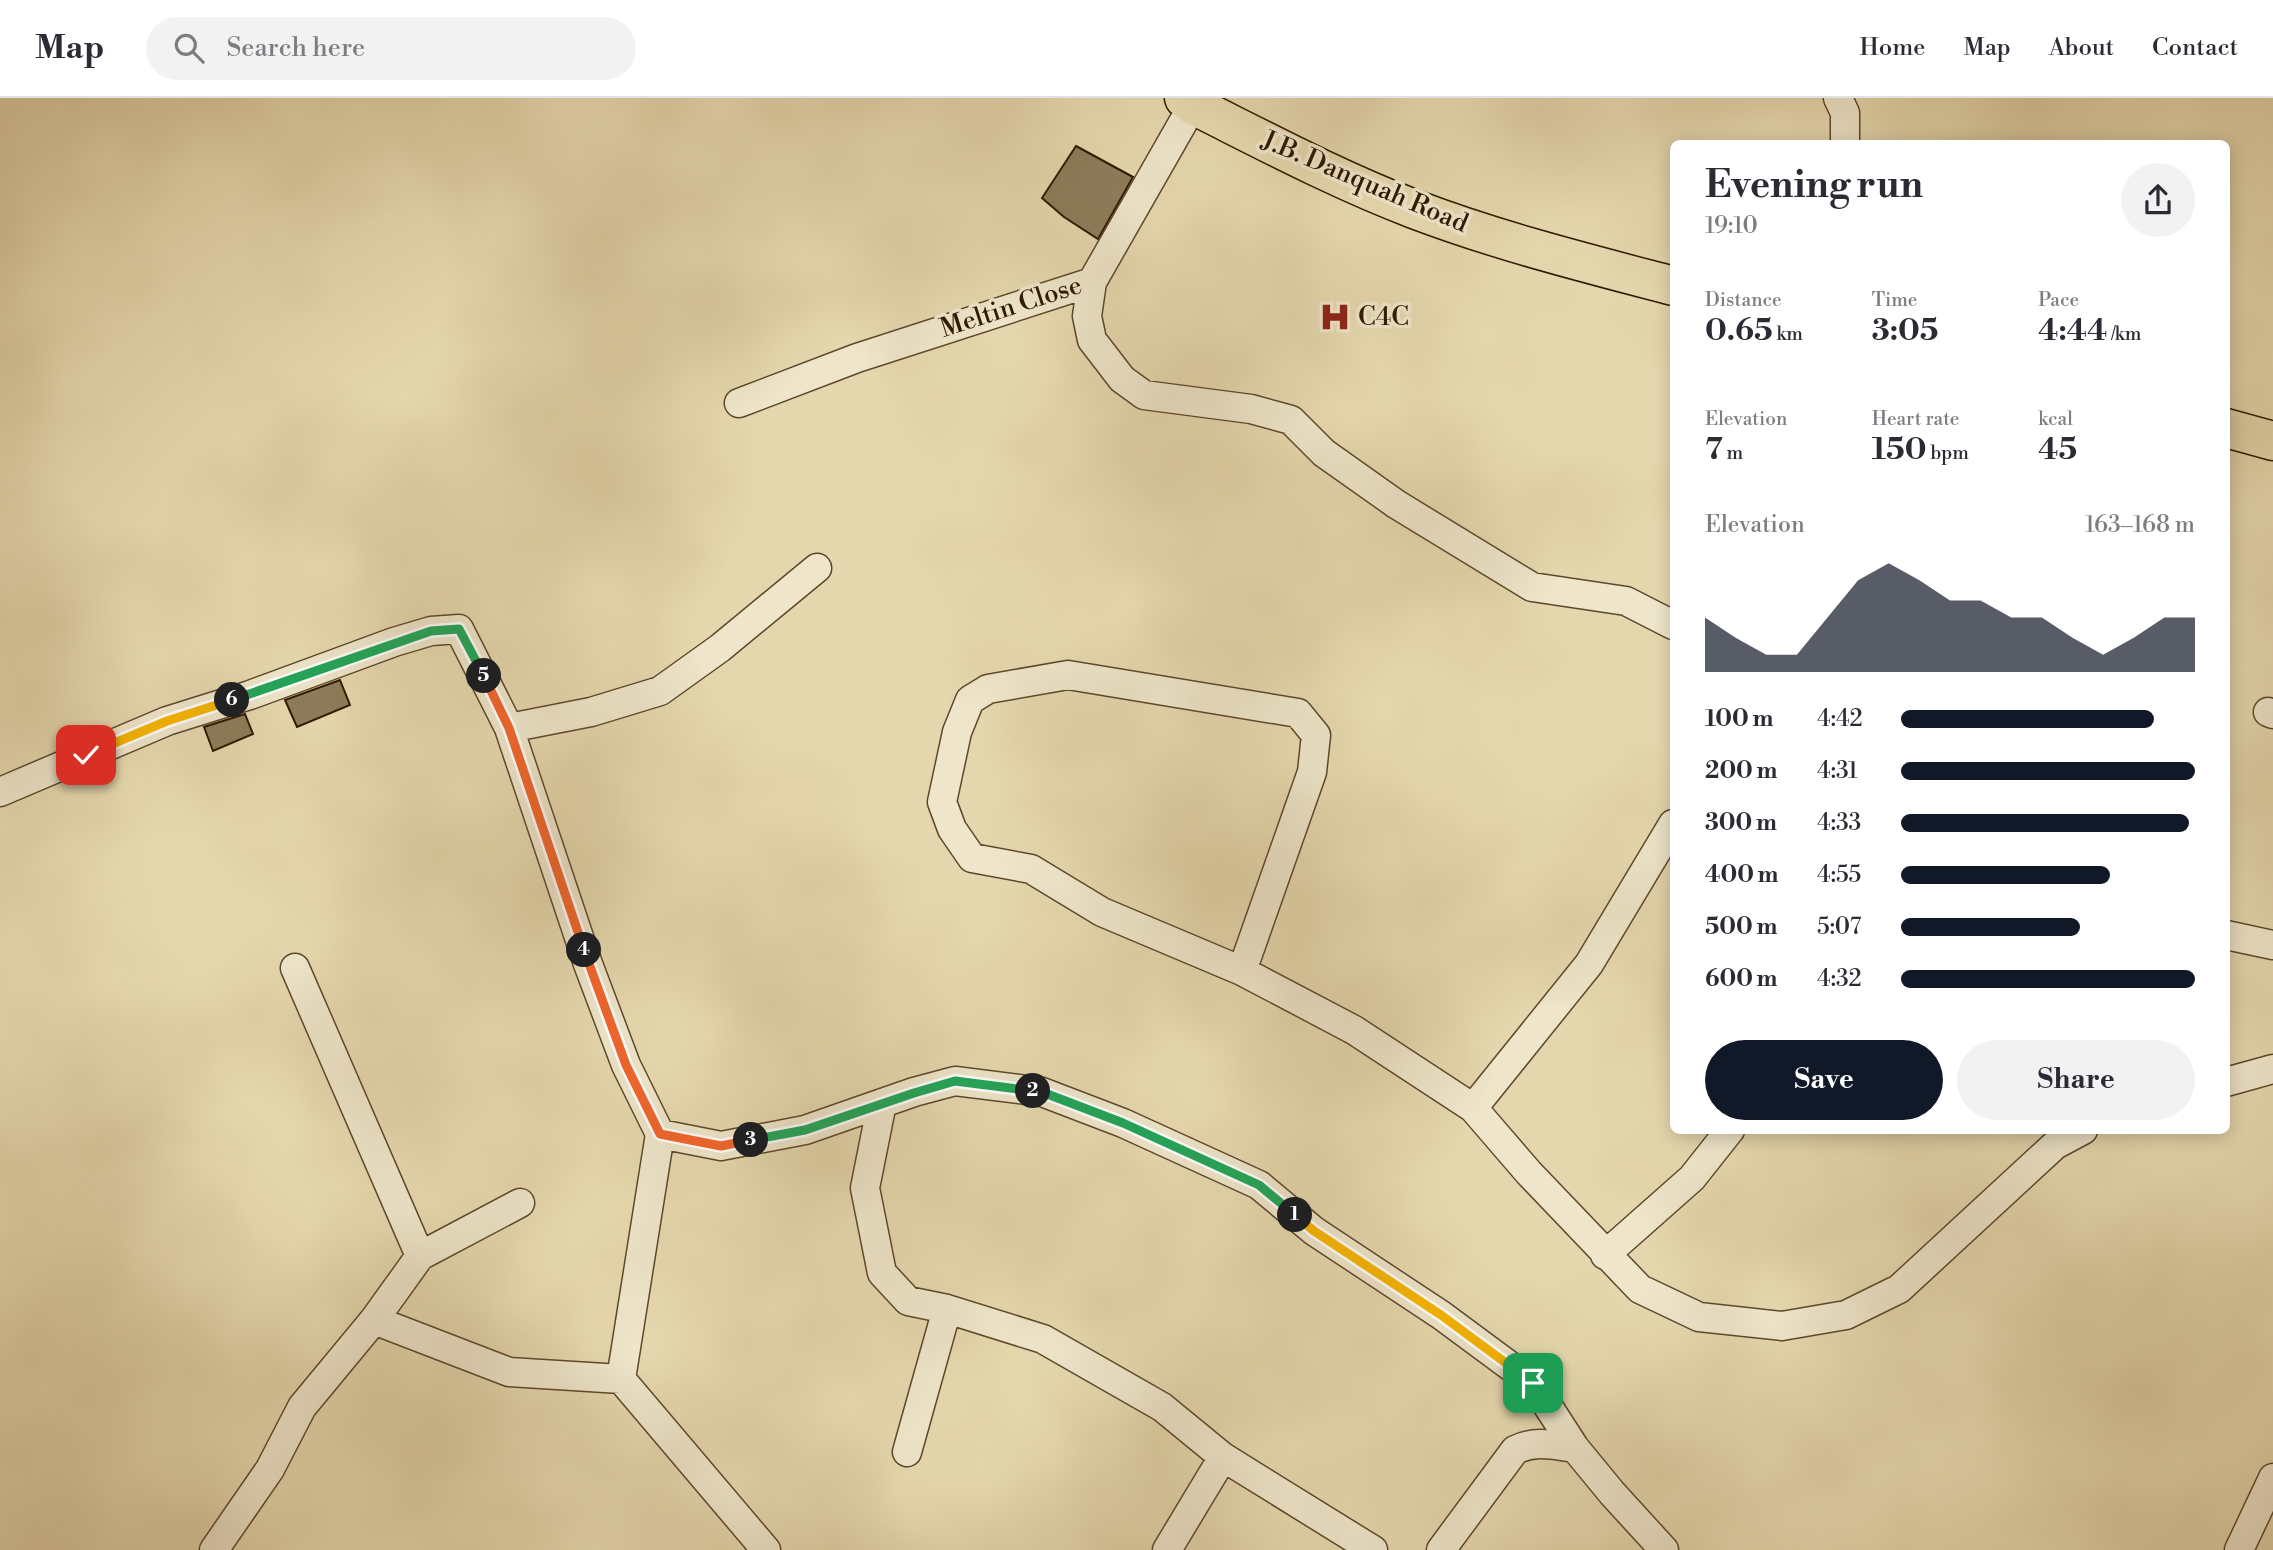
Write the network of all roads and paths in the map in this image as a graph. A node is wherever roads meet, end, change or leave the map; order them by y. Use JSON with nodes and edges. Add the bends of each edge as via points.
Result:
{"nodes":[{"id":1,"x":1838,"y":98,"type":"edge"},
{"id":2,"x":1190,"y":100,"type":"edge"},
{"id":3,"x":1845,"y":140,"type":"edge"},
{"id":4,"x":1092,"y":282,"type":"junction"},
{"id":5,"x":1670,"y":285,"type":"edge"},
{"id":6,"x":739,"y":403,"type":"dead end"},
{"id":7,"x":2230,"y":429,"type":"edge"},
{"id":8,"x":2273,"y":441,"type":"edge"},
{"id":9,"x":817,"y":568,"type":"dead end"},
{"id":10,"x":1670,"y":623,"type":"edge"},
{"id":11,"x":509,"y":728,"type":"junction"},
{"id":12,"x":0,"y":792,"type":"edge"},
{"id":13,"x":1670,"y":829,"type":"edge"},
{"id":14,"x":2230,"y":936,"type":"edge"},
{"id":15,"x":2273,"y":945,"type":"edge"},
{"id":16,"x":295,"y":968,"type":"dead end"},
{"id":17,"x":1242,"y":971,"type":"junction"},
{"id":18,"x":2273,"y":1069,"type":"edge"},
{"id":19,"x":2230,"y":1081,"type":"edge"},
{"id":20,"x":882,"y":1103,"type":"junction"},
{"id":21,"x":1473,"y":1108,"type":"junction"},
{"id":22,"x":660,"y":1134,"type":"junction"},
{"id":23,"x":1727,"y":1134,"type":"edge"},
{"id":24,"x":2076,"y":1134,"type":"edge"},
{"id":25,"x":520,"y":1203,"type":"dead end"},
{"id":26,"x":1605,"y":1255,"type":"junction"},
{"id":27,"x":420,"y":1256,"type":"junction"},
{"id":28,"x":947,"y":1309,"type":"junction"},
{"id":29,"x":373,"y":1320,"type":"junction"},
{"id":30,"x":621,"y":1379,"type":"junction"},
{"id":31,"x":1575,"y":1448,"type":"junction"},
{"id":32,"x":907,"y":1452,"type":"dead end"},
{"id":33,"x":1223,"y":1457,"type":"junction"},
{"id":34,"x":2273,"y":1478,"type":"edge"},
{"id":35,"x":214,"y":1550,"type":"edge"},
{"id":36,"x":766,"y":1550,"type":"edge"},
{"id":37,"x":1167,"y":1550,"type":"edge"},
{"id":38,"x":1373,"y":1550,"type":"edge"},
{"id":39,"x":1441,"y":1550,"type":"edge"},
{"id":40,"x":1664,"y":1550,"type":"edge"},
{"id":41,"x":2239,"y":1550,"type":"edge"}],
"edges":[{"from":1,"to":3,"type":"street","via":[[1845,113]]},
{"from":2,"to":4,"type":"street","name":"Meltin Close"},
{"from":2,"to":5,"type":"highway","name":"J.B. Danquah Road","via":[[1413,209],[1534,249]]},
{"from":4,"to":6,"type":"street","name":"Meltin Close","via":[[869,354]]},
{"from":4,"to":10,"type":"street","via":[[1087,316],[1092,340],[1122,379],[1144,395],[1251,409],[1292,420],[1324,453],[1396,504],[1532,587],[1626,601]]},
{"from":7,"to":8,"type":"highway"},
{"from":9,"to":11,"type":"street","via":[[660,691],[590,712]]},
{"from":11,"to":12,"type":"street","via":[[459,629],[431,631],[167,721]]},
{"from":11,"to":22,"type":"street","via":[[616,1040]]},
{"from":13,"to":21,"type":"street","via":[[1589,964]]},
{"from":14,"to":15,"type":"street"},
{"from":16,"to":27,"type":"street"},
{"from":17,"to":17,"type":"street","via":[[1101,912],[1031,869],[972,858],[952,829],[942,802],[957,733],[970,700],[988,690],[1068,675],[1298,713],[1316,736],[1312,772]]},
{"from":17,"to":21,"type":"street","via":[[1354,1030]]},
{"from":18,"to":19,"type":"street"},
{"from":20,"to":22,"type":"street","via":[[805,1130],[721,1146]]},
{"from":20,"to":28,"type":"street","via":[[865,1188],[882,1273],[908,1301]]},
{"from":20,"to":31,"type":"street","via":[[955,1081],[1042,1092],[1259,1185],[1314,1231],[1533,1383]]},
{"from":21,"to":26,"type":"street"},
{"from":22,"to":30,"type":"street"},
{"from":23,"to":26,"type":"street","via":[[1692,1178]]},
{"from":24,"to":26,"type":"street","via":[[2055,1145],[1899,1289],[1846,1315],[1782,1326],[1699,1317],[1640,1290]]},
{"from":25,"to":27,"type":"street"},
{"from":27,"to":29,"type":"street"},
{"from":28,"to":32,"type":"street"},
{"from":28,"to":33,"type":"street","via":[[1043,1339],[1162,1407]]},
{"from":29,"to":30,"type":"street","via":[[509,1372]]},
{"from":29,"to":35,"type":"street","via":[[302,1407],[270,1469]]},
{"from":30,"to":36,"type":"street"},
{"from":31,"to":39,"type":"street","via":[[1542,1443],[1516,1450]]},
{"from":31,"to":40,"type":"street"},
{"from":33,"to":37,"type":"street"},
{"from":33,"to":38,"type":"street"},
{"from":34,"to":41,"type":"street"}]}
